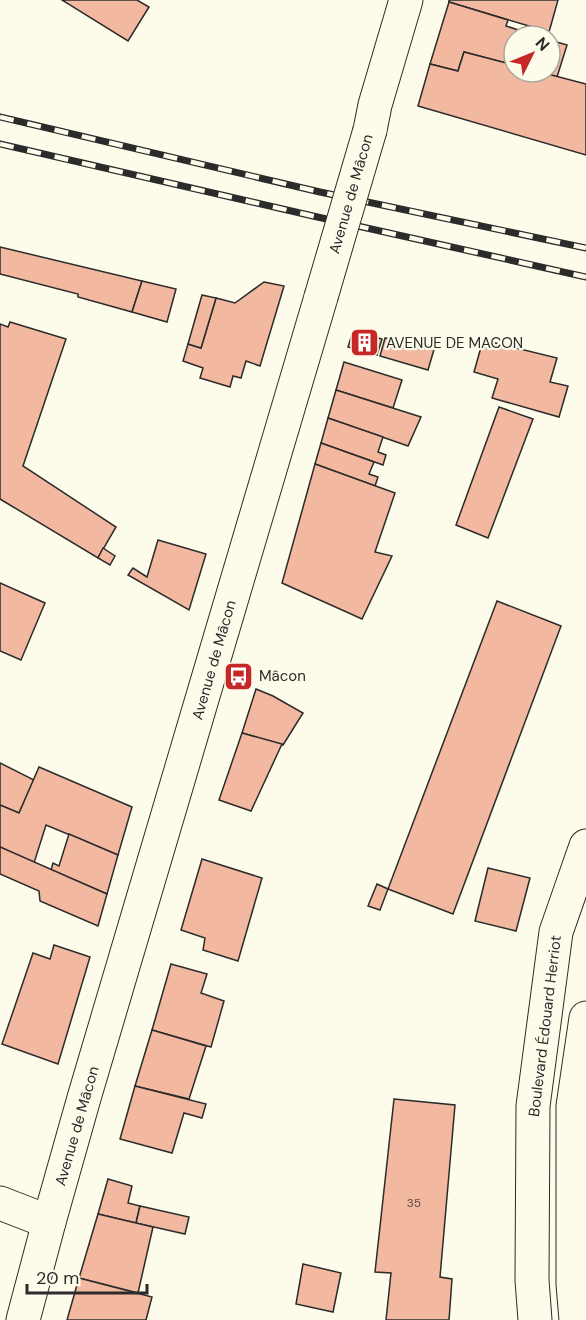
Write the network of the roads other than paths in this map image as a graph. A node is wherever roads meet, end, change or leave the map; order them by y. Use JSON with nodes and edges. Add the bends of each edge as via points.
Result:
{"nodes":[{"id":1,"x":406,"y":0,"type":"edge"},
{"id":2,"x":586,"y":846,"type":"edge"},
{"id":3,"x":586,"y":1018,"type":"edge"},
{"id":4,"x":0,"y":1203,"type":"edge"},
{"id":5,"x":49,"y":1222,"type":"junction"},
{"id":6,"x":23,"y":1320,"type":"edge"},
{"id":7,"x":535,"y":1320,"type":"edge"},
{"id":8,"x":576,"y":1320,"type":"edge"}],
"edges":[{"from":1,"to":5,"type":"main road","name":"Avenue de Mâcon","bridge":true},
{"from":2,"to":7,"type":"main road","name":"Boulevard Édouard Herriot","via":[[556,932],[533,1106]]},
{"from":3,"to":8,"type":"main road","via":[[573,1106]]},
{"from":4,"to":5,"type":"main road"},
{"from":5,"to":6,"type":"main road","name":"Avenue de Mâcon"}]}
